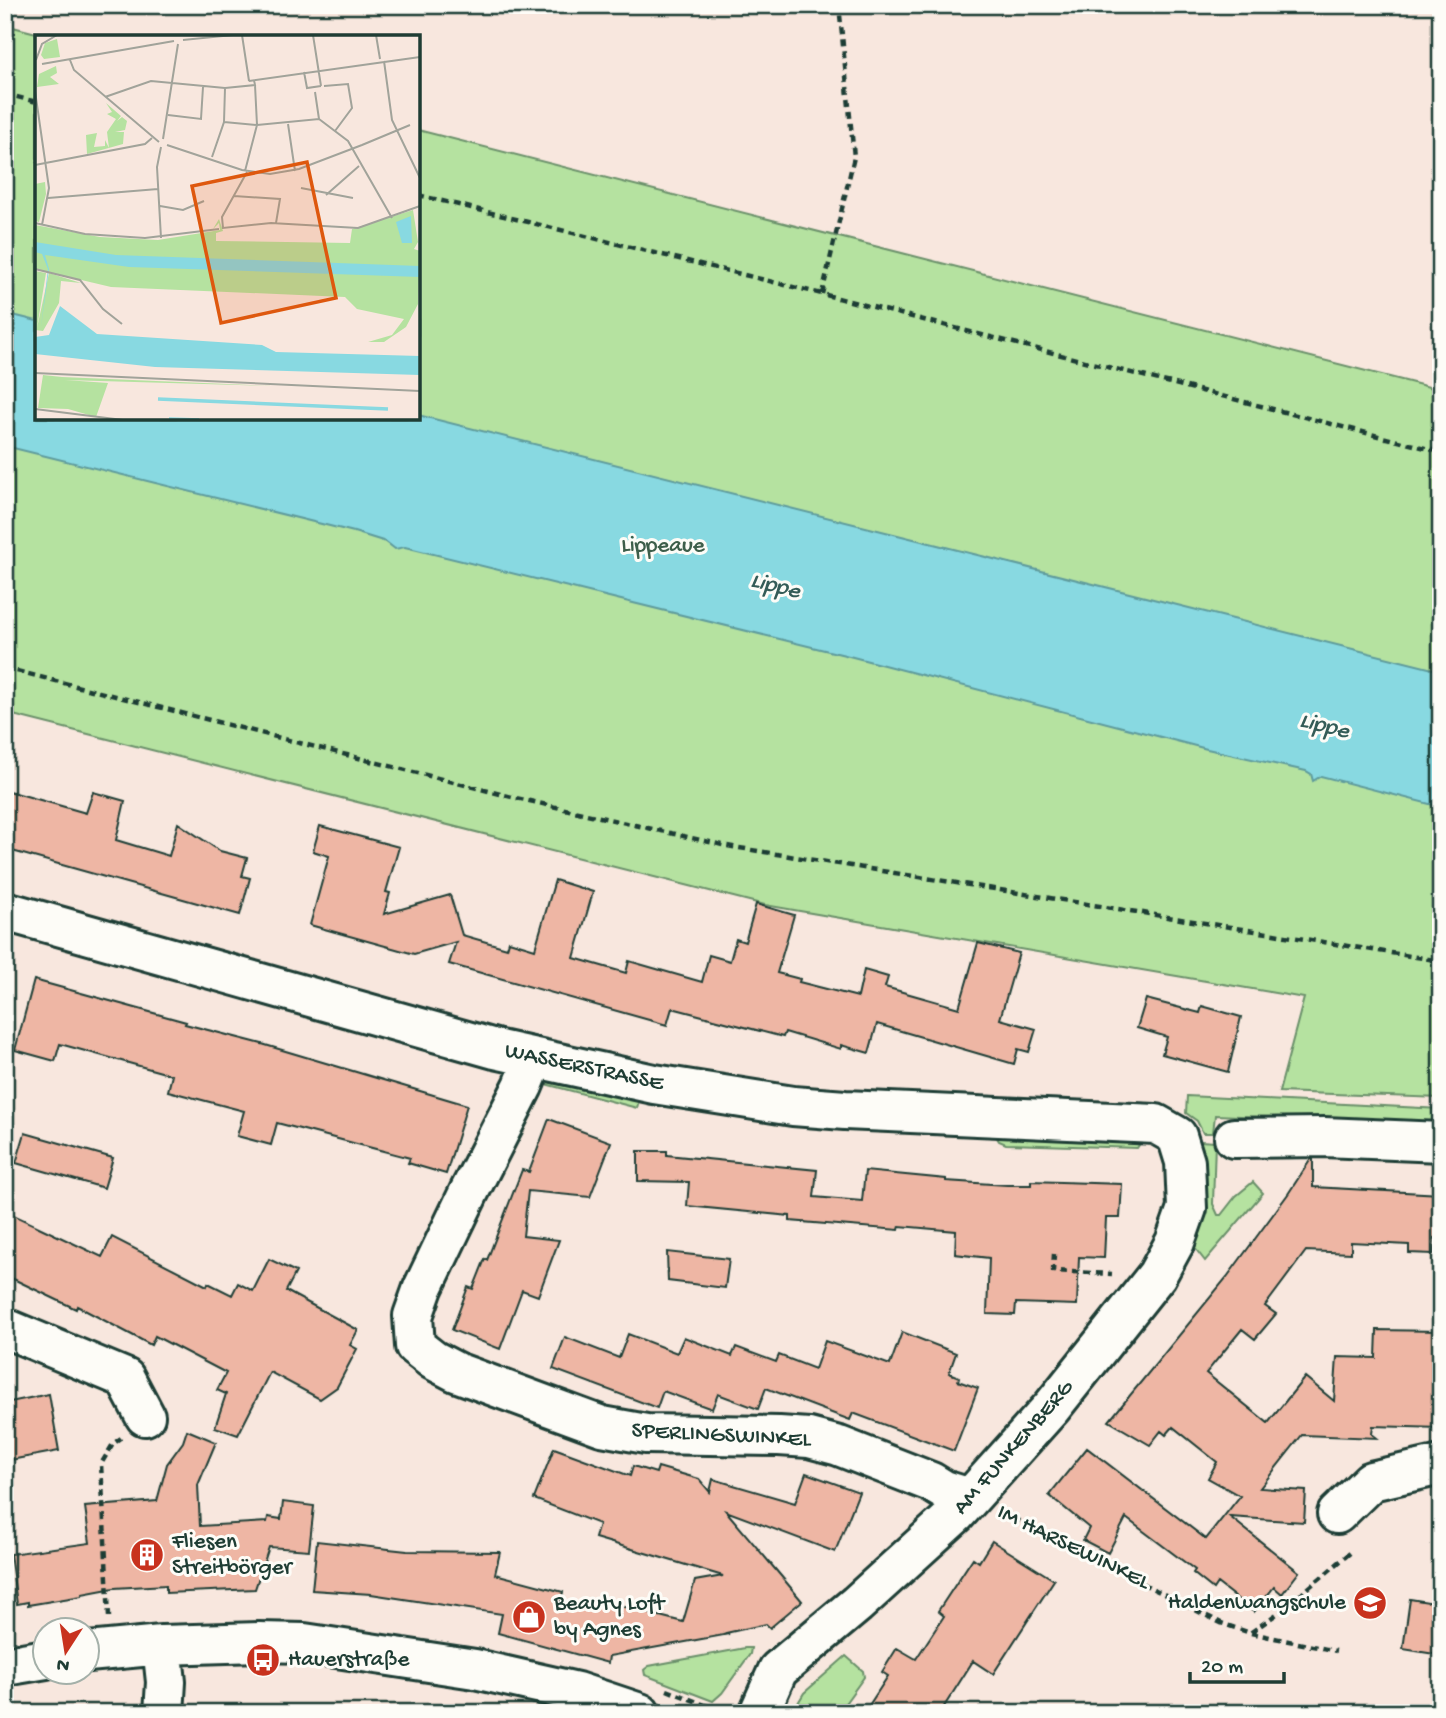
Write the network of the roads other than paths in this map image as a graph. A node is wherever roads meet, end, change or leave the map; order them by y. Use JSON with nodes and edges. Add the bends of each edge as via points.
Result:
{"nodes":[{"id":1,"x":5,"y":911,"type":"edge"},
{"id":2,"x":534,"y":1059,"type":"junction"},
{"id":3,"x":1177,"y":1136,"type":"joint"},
{"id":4,"x":1234,"y":1138,"type":"dead end"},
{"id":5,"x":1441,"y":1142,"type":"edge"},
{"id":6,"x":5,"y":1328,"type":"edge"},
{"id":7,"x":145,"y":1416,"type":"road end"},
{"id":8,"x":1441,"y":1465,"type":"edge"},
{"id":9,"x":971,"y":1498,"type":"junction"},
{"id":10,"x":1337,"y":1514,"type":"dead end"},
{"id":11,"x":163,"y":1645,"type":"junction"},
{"id":12,"x":102,"y":1651,"type":"edge"},
{"id":13,"x":32,"y":1661,"type":"edge"},
{"id":14,"x":5,"y":1666,"type":"edge"},
{"id":15,"x":654,"y":1702,"type":"edge"},
{"id":16,"x":164,"y":1713,"type":"edge"},
{"id":17,"x":759,"y":1713,"type":"edge"}],
"edges":[{"from":1,"to":2,"type":"street","name":"WASSERSTRASSE"},
{"from":2,"to":3,"type":"street","name":"WASSERSTRASSE","via":[[793,1106],[1156,1124]]},
{"from":2,"to":9,"type":"street","name":"SPERLINGSWINKEL","via":[[423,1289],[413,1316],[415,1346],[456,1371],[602,1426],[646,1434],[809,1438]]},
{"from":3,"to":9,"type":"street","name":"AM FUNKENBERG","via":[[1185,1162],[1187,1208],[1163,1267],[1052,1407]]},
{"from":4,"to":5,"type":"street","via":[[1324,1136]]},
{"from":6,"to":7,"type":"street","via":[[125,1378]]},
{"from":8,"to":10,"type":"street","via":[[1371,1481]]},
{"from":9,"to":17,"type":"street","name":"AM FUNKENBERG","via":[[858,1604],[778,1670]]},
{"from":11,"to":12,"type":"street"},
{"from":11,"to":15,"type":"street","via":[[304,1643]]},
{"from":11,"to":16,"type":"street"},
{"from":13,"to":14,"type":"street"}]}
